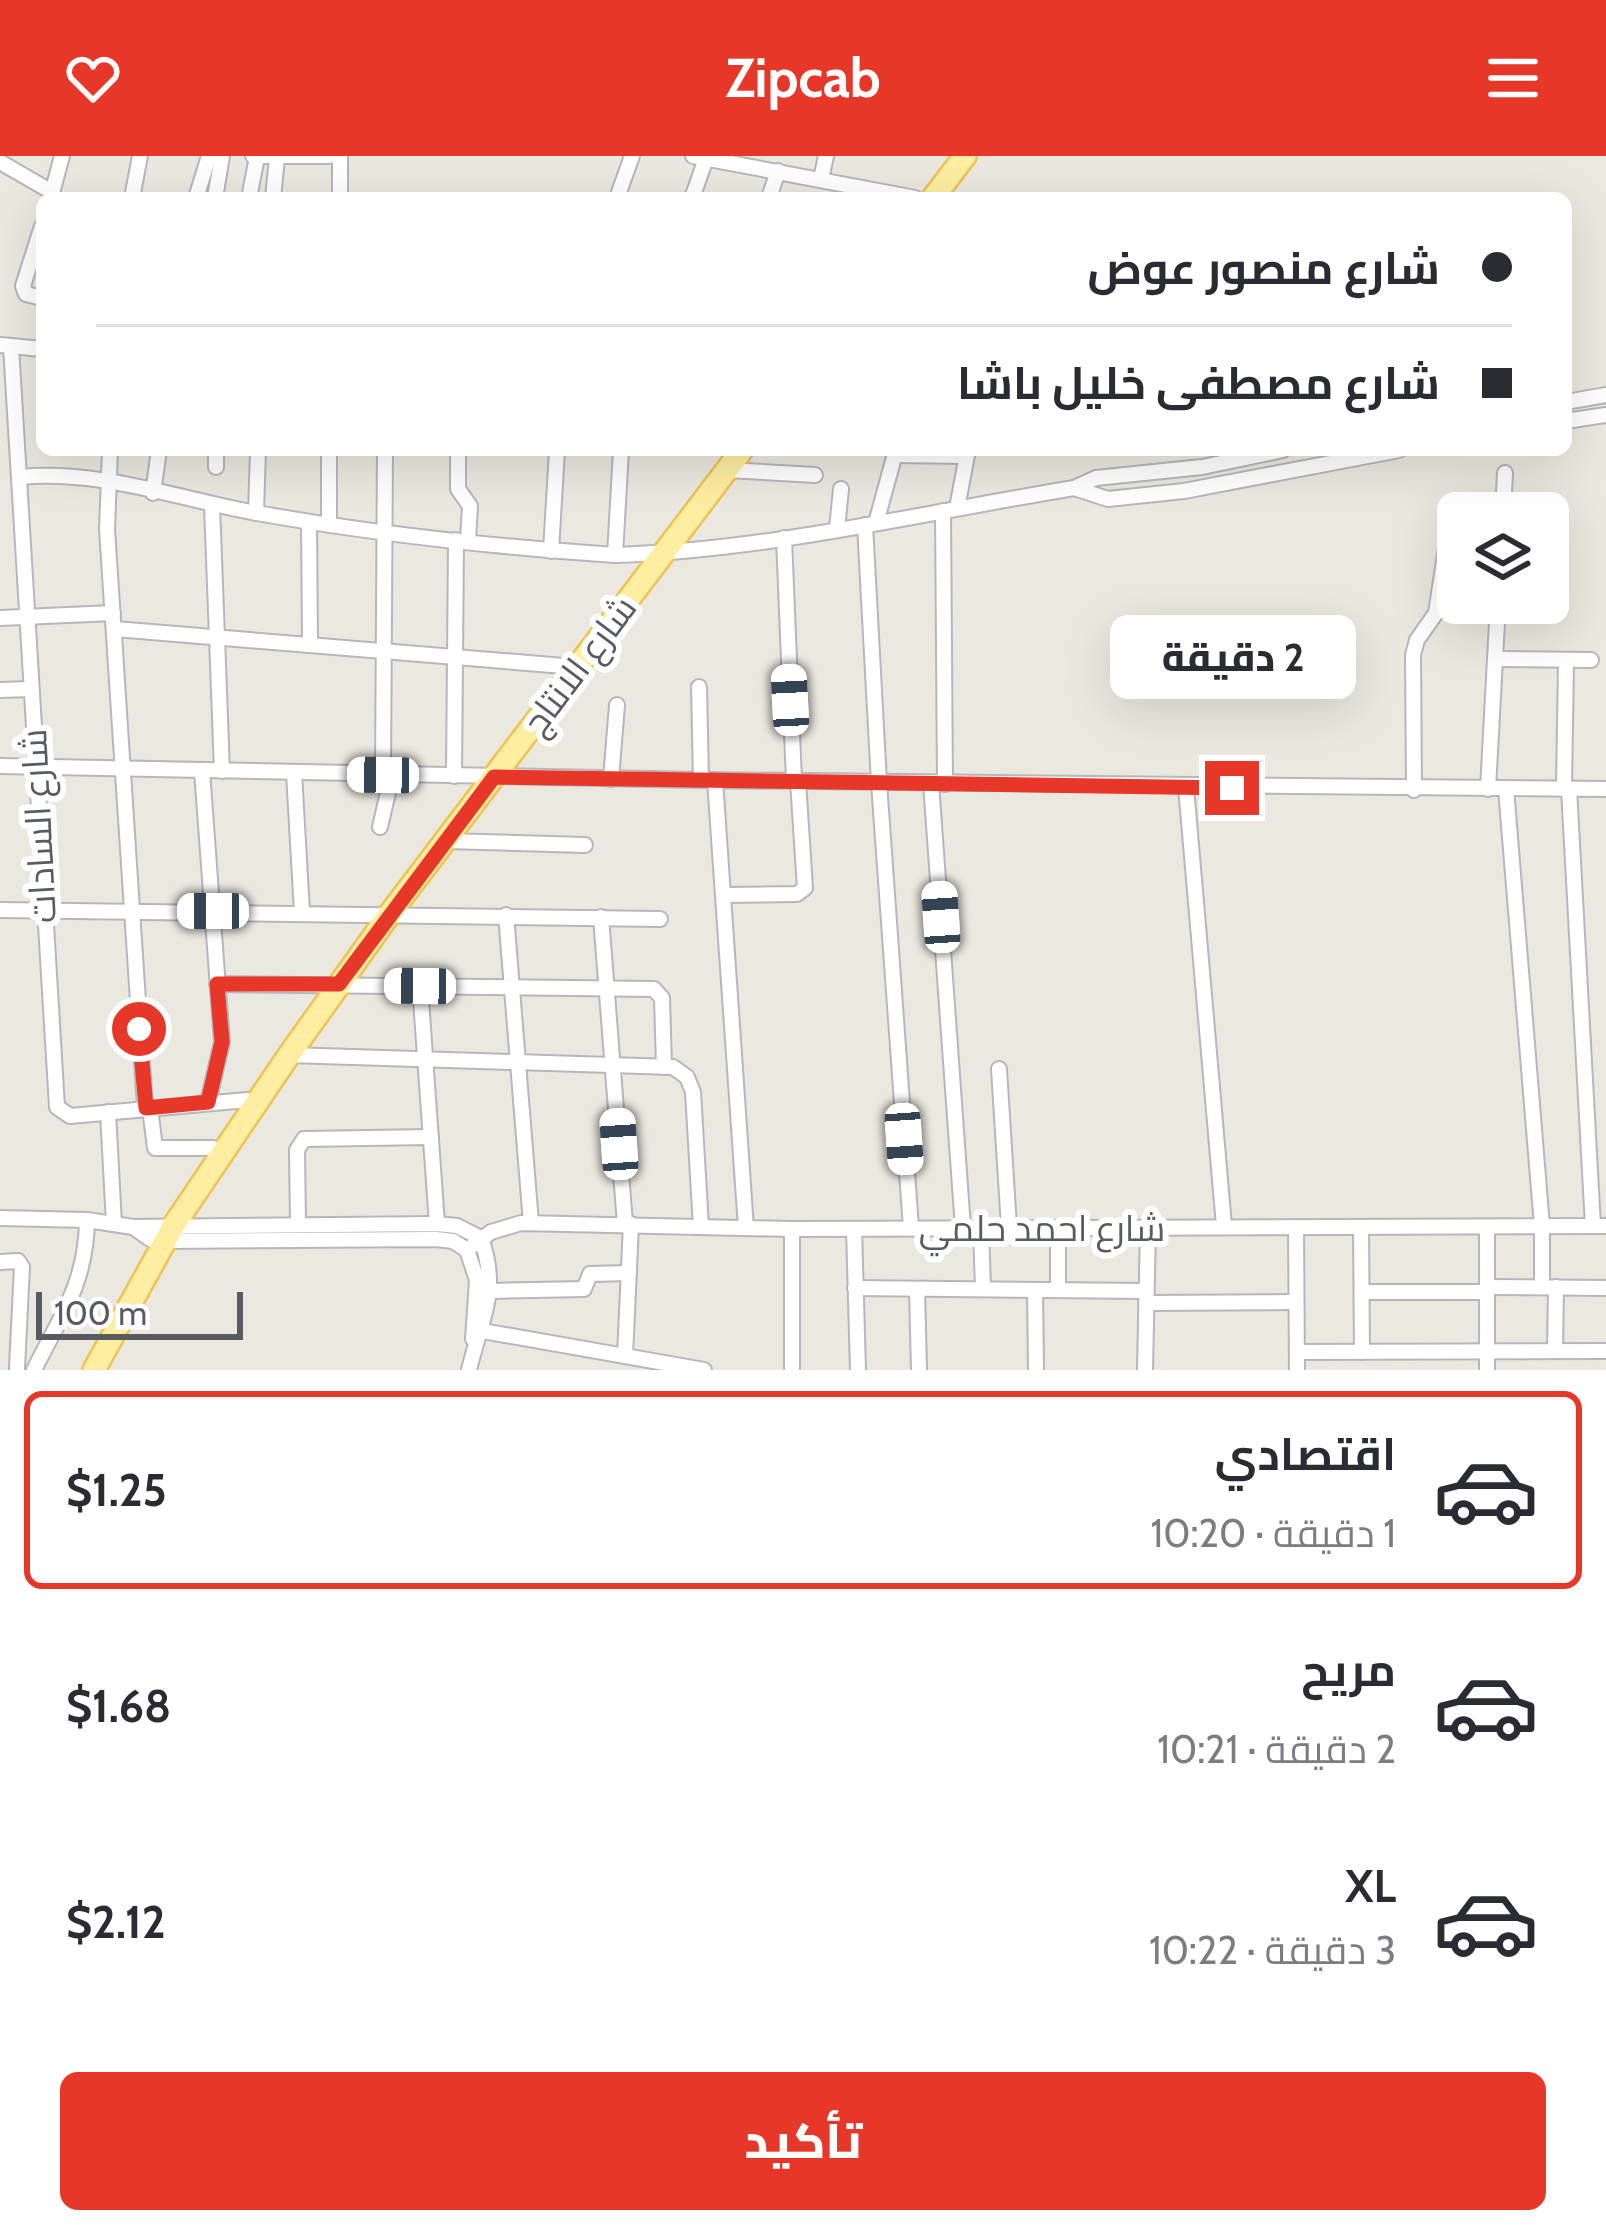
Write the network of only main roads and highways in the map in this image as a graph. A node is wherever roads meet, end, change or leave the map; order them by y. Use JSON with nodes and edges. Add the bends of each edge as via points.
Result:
{"nodes":[{"id":1,"x":964,"y":156,"type":"edge"},
{"id":2,"x":937,"y":192,"type":"edge"},
{"id":3,"x":738,"y":456,"type":"edge"},
{"id":4,"x":289,"y":1055,"type":"junction"},
{"id":5,"x":156,"y":1231,"type":"junction"},
{"id":6,"x":79,"y":1370,"type":"edge"},
{"id":7,"x":94,"y":1370,"type":"edge"}],
"edges":[{"from":1,"to":2,"type":"main road"},
{"from":3,"to":4,"type":"main road","name":"شارع الانتاج"},
{"from":4,"to":5,"type":"main road","name":"شارع الانتاج"},
{"from":4,"to":5,"type":"main road","name":"شارع الانتاج","via":[[264,1077]]},
{"from":5,"to":6,"type":"main road","name":"شارع الانتاج"},
{"from":5,"to":7,"type":"main road","name":"شارع الانتاج"}]}
